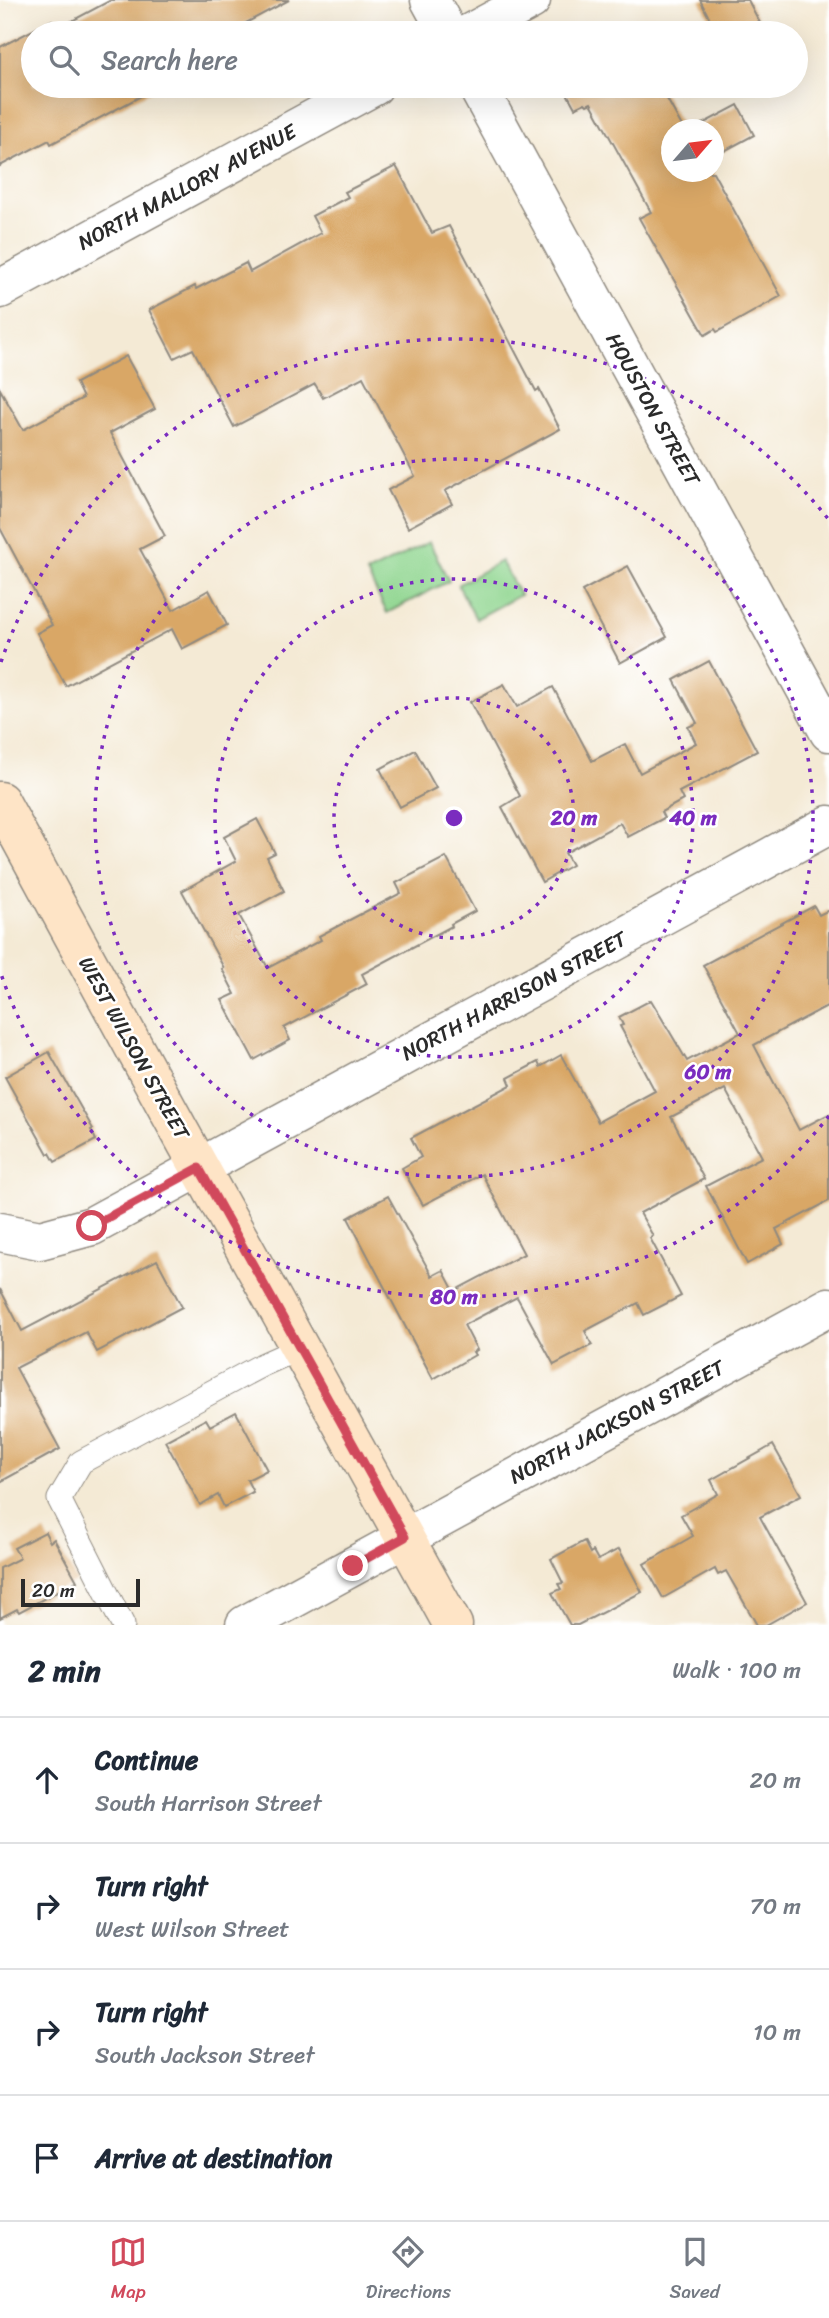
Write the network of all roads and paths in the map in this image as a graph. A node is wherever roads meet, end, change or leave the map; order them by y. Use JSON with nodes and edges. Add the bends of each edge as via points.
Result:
{"nodes":[{"id":1,"x":430,"y":0,"type":"edge"},
{"id":2,"x":531,"y":0,"type":"edge"},
{"id":3,"x":441,"y":21,"type":"edge"},
{"id":4,"x":492,"y":21,"type":"edge"},
{"id":5,"x":352,"y":98,"type":"edge"},
{"id":6,"x":484,"y":98,"type":"edge"},
{"id":7,"x":0,"y":289,"type":"edge"},
{"id":8,"x":829,"y":732,"type":"edge"},
{"id":9,"x":0,"y":802,"type":"edge"},
{"id":10,"x":829,"y":825,"type":"edge"},
{"id":11,"x":199,"y":1168,"type":"junction"},
{"id":12,"x":0,"y":1232,"type":"edge"},
{"id":13,"x":829,"y":1307,"type":"edge"},
{"id":14,"x":300,"y":1348,"type":"junction"},
{"id":15,"x":405,"y":1537,"type":"junction"},
{"id":16,"x":123,"y":1625,"type":"edge"},
{"id":17,"x":245,"y":1625,"type":"edge"},
{"id":18,"x":453,"y":1625,"type":"edge"}],
"edges":[{"from":1,"to":3,"type":"street"},
{"from":2,"to":4,"type":"street"},
{"from":5,"to":7,"type":"street","name":"NORTH MALLORY AVENUE"},
{"from":6,"to":8,"type":"street","name":"HOUSTON STREET"},
{"from":9,"to":11,"type":"main road","name":"WEST WILSON STREET"},
{"from":10,"to":11,"type":"street","name":"NORTH HARRISON STREET"},
{"from":11,"to":12,"type":"street","name":"NORTH HARRISON STREET","via":[[92,1226],[40,1240]]},
{"from":11,"to":14,"type":"main road","name":"WEST WILSON STREET"},
{"from":13,"to":15,"type":"street","name":"NORTH JACKSON STREET"},
{"from":14,"to":15,"type":"main road","name":"WEST WILSON STREET"},
{"from":14,"to":16,"type":"lane","via":[[81,1462],[75,1470],[59,1499]]},
{"from":15,"to":17,"type":"street","name":"NORTH JACKSON STREET"},
{"from":15,"to":18,"type":"main road","name":"WEST WILSON STREET"}]}
